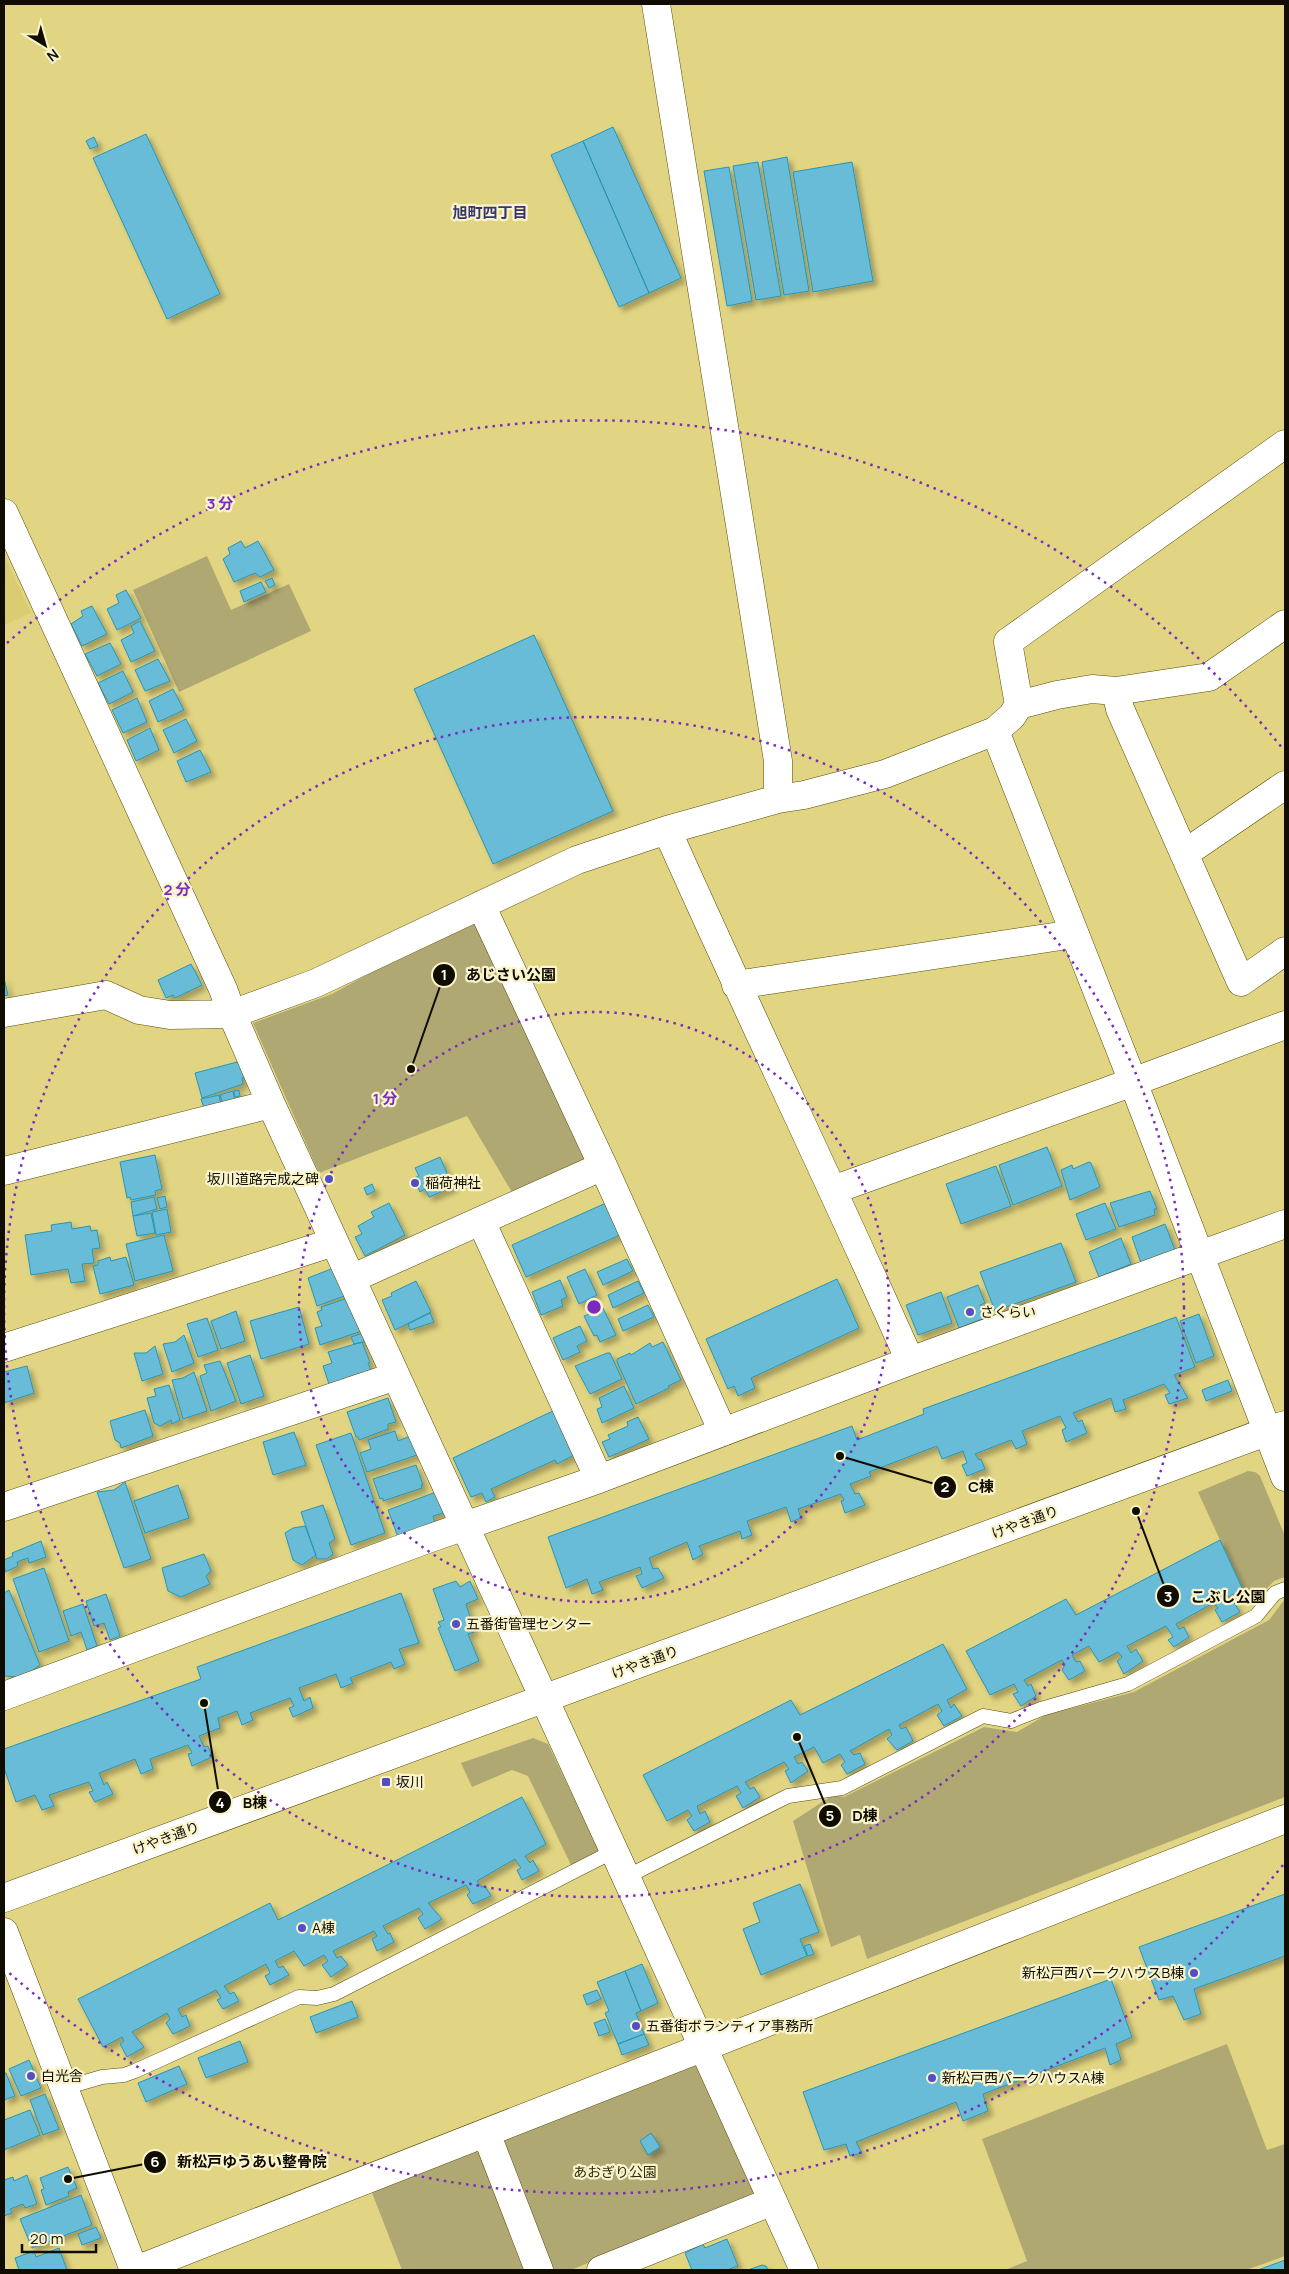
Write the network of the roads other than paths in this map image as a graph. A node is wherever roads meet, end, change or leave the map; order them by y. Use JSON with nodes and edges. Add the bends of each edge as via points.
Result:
{"nodes":[{"id":1,"x":656,"y":4,"type":"edge"},
{"id":2,"x":1285,"y":444,"type":"edge"},
{"id":3,"x":4,"y":513,"type":"edge"},
{"id":4,"x":1285,"y":624,"type":"edge"},
{"id":5,"x":1116,"y":691,"type":"junction"},
{"id":6,"x":1019,"y":706,"type":"junction"},
{"id":7,"x":995,"y":731,"type":"junction"},
{"id":8,"x":1285,"y":784,"type":"edge"},
{"id":9,"x":778,"y":799,"type":"junction"},
{"id":10,"x":668,"y":830,"type":"junction"},
{"id":11,"x":1184,"y":854,"type":"junction"},
{"id":12,"x":481,"y":905,"type":"junction"},
{"id":13,"x":1074,"y":934,"type":"junction"},
{"id":14,"x":1285,"y":951,"type":"edge"},
{"id":15,"x":736,"y":985,"type":"junction"},
{"id":16,"x":4,"y":1012,"type":"edge"},
{"id":17,"x":232,"y":1014,"type":"junction"},
{"id":18,"x":1285,"y":1025,"type":"edge"},
{"id":19,"x":1134,"y":1082,"type":"junction"},
{"id":20,"x":271,"y":1104,"type":"junction"},
{"id":21,"x":603,"y":1166,"type":"junction"},
{"id":22,"x":4,"y":1171,"type":"edge"},
{"id":23,"x":834,"y":1190,"type":"junction"},
{"id":24,"x":481,"y":1221,"type":"junction"},
{"id":25,"x":1285,"y":1224,"type":"edge"},
{"id":26,"x":334,"y":1242,"type":"junction"},
{"id":27,"x":1200,"y":1255,"type":"junction"},
{"id":28,"x":352,"y":1278,"type":"junction"},
{"id":29,"x":4,"y":1348,"type":"edge"},
{"id":30,"x":910,"y":1361,"type":"junction"},
{"id":31,"x":396,"y":1376,"type":"junction"},
{"id":32,"x":1277,"y":1428,"type":"edge"},
{"id":33,"x":723,"y":1432,"type":"junction"},
{"id":34,"x":1285,"y":1477,"type":"edge"},
{"id":35,"x":599,"y":1479,"type":"junction"},
{"id":36,"x":4,"y":1507,"type":"edge"},
{"id":37,"x":464,"y":1526,"type":"junction"},
{"id":38,"x":1285,"y":1589,"type":"edge"},
{"id":39,"x":4,"y":1696,"type":"edge"},
{"id":40,"x":544,"y":1699,"type":"junction"},
{"id":41,"x":1285,"y":1818,"type":"edge"},
{"id":42,"x":614,"y":1851,"type":"junction"},
{"id":43,"x":626,"y":1877,"type":"junction"},
{"id":44,"x":4,"y":1898,"type":"edge"},
{"id":45,"x":4,"y":1932,"type":"edge"},
{"id":46,"x":704,"y":2046,"type":"junction"},
{"id":47,"x":64,"y":2088,"type":"junction"},
{"id":48,"x":486,"y":2133,"type":"junction"},
{"id":49,"x":773,"y":2200,"type":"junction"},
{"id":50,"x":135,"y":2270,"type":"edge"},
{"id":51,"x":539,"y":2270,"type":"edge"},
{"id":52,"x":601,"y":2270,"type":"edge"},
{"id":53,"x":804,"y":2270,"type":"edge"}],
"edges":[{"from":1,"to":9,"type":"street","via":[[778,761]]},
{"from":2,"to":6,"type":"street","via":[[1008,642]]},
{"from":3,"to":17,"type":"street","via":[[224,989]]},
{"from":4,"to":5,"type":"street","via":[[1209,677]]},
{"from":5,"to":6,"type":"street","via":[[1092,689]]},
{"from":5,"to":11,"type":"street","via":[[1120,709]]},
{"from":6,"to":7,"type":"street"},
{"from":7,"to":9,"type":"street","via":[[885,774]]},
{"from":7,"to":13,"type":"street"},
{"from":8,"to":11,"type":"street"},
{"from":9,"to":10,"type":"street"},
{"from":10,"to":12,"type":"street","via":[[576,860]]},
{"from":10,"to":15,"type":"street"},
{"from":11,"to":14,"type":"street","via":[[1241,982]]},
{"from":12,"to":17,"type":"street","via":[[316,982]]},
{"from":12,"to":21,"type":"street"},
{"from":13,"to":15,"type":"street"},
{"from":13,"to":19,"type":"street"},
{"from":15,"to":23,"type":"street"},
{"from":16,"to":17,"type":"street","via":[[106,995],[139,1010],[170,1016]]},
{"from":17,"to":20,"type":"street"},
{"from":18,"to":19,"type":"street"},
{"from":19,"to":23,"type":"street"},
{"from":19,"to":27,"type":"street"},
{"from":20,"to":22,"type":"street"},
{"from":20,"to":26,"type":"street"},
{"from":21,"to":24,"type":"street"},
{"from":21,"to":33,"type":"street"},
{"from":23,"to":30,"type":"street"},
{"from":24,"to":28,"type":"street"},
{"from":24,"to":35,"type":"street"},
{"from":25,"to":27,"type":"street"},
{"from":26,"to":28,"type":"street"},
{"from":26,"to":29,"type":"street"},
{"from":27,"to":30,"type":"street"},
{"from":27,"to":32,"type":"street"},
{"from":28,"to":31,"type":"street"},
{"from":30,"to":33,"type":"street"},
{"from":31,"to":36,"type":"street"},
{"from":31,"to":37,"type":"street"},
{"from":32,"to":34,"type":"street"},
{"from":32,"to":40,"type":"street","name":"けやき通り"},
{"from":33,"to":35,"type":"street"},
{"from":35,"to":37,"type":"street"},
{"from":37,"to":39,"type":"street"},
{"from":37,"to":40,"type":"street"},
{"from":38,"to":43,"type":"lane","via":[[1275,1593],[1256,1616],[1128,1684],[1040,1709],[1011,1721],[983,1716],[842,1788],[788,1796]]},
{"from":40,"to":42,"type":"street"},
{"from":40,"to":44,"type":"street","name":"けやき通り"},
{"from":41,"to":46,"type":"street"},
{"from":42,"to":43,"type":"street"},
{"from":42,"to":47,"type":"lane","via":[[334,1994],[317,1998],[298,1997],[135,2071]]},
{"from":43,"to":46,"type":"street"},
{"from":45,"to":47,"type":"street"},
{"from":46,"to":48,"type":"street"},
{"from":46,"to":49,"type":"street"},
{"from":47,"to":50,"type":"street"},
{"from":48,"to":50,"type":"street"},
{"from":48,"to":51,"type":"street"},
{"from":49,"to":52,"type":"street"},
{"from":49,"to":53,"type":"street"}]}
